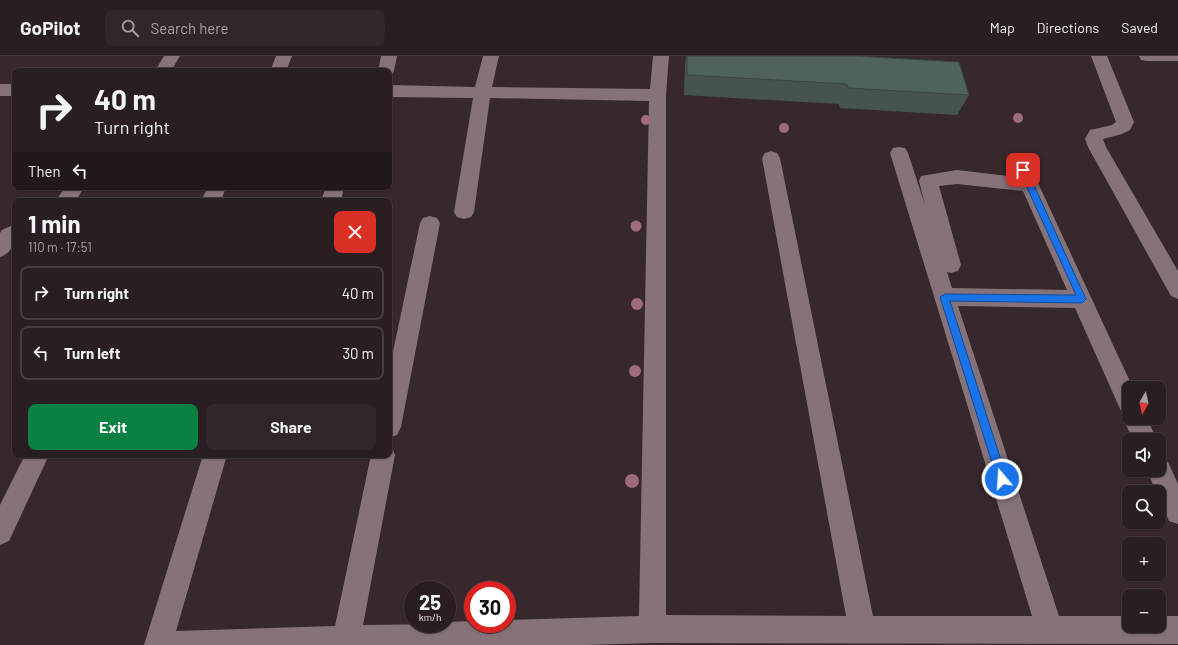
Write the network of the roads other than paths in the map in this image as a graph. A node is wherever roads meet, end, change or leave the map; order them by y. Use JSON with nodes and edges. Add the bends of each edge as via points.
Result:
{"nodes":[{"id":1,"x":172,"y":56,"type":"edge"},
{"id":2,"x":284,"y":56,"type":"edge"},
{"id":3,"x":389,"y":56,"type":"edge"},
{"id":4,"x":491,"y":56,"type":"edge"},
{"id":5,"x":661,"y":56,"type":"edge"},
{"id":6,"x":1099,"y":56,"type":"edge"},
{"id":7,"x":1147,"y":56,"type":"edge"},
{"id":8,"x":1178,"y":56,"type":"edge"},
{"id":9,"x":165,"y":68,"type":"edge"},
{"id":10,"x":279,"y":68,"type":"edge"},
{"id":11,"x":387,"y":68,"type":"edge"},
{"id":12,"x":0,"y":90,"type":"edge"},
{"id":13,"x":12,"y":90,"type":"edge"},
{"id":14,"x":392,"y":91,"type":"edge"},
{"id":15,"x":482,"y":92,"type":"junction"},
{"id":16,"x":658,"y":95,"type":"junction"},
{"id":17,"x":899,"y":153,"type":"dead end"},
{"id":18,"x":770,"y":158,"type":"dead end"},
{"id":19,"x":464,"y":212,"type":"dead end"},
{"id":20,"x":430,"y":223,"type":"dead end"},
{"id":21,"x":12,"y":234,"type":"edge"},
{"id":22,"x":0,"y":249,"type":"edge"},
{"id":23,"x":951,"y":265,"type":"dead end"},
{"id":24,"x":1178,"y":290,"type":"edge"},
{"id":25,"x":945,"y":297,"type":"junction"},
{"id":26,"x":1082,"y":299,"type":"junction"},
{"id":27,"x":1122,"y":388,"type":"edge"},
{"id":28,"x":392,"y":413,"type":"edge"},
{"id":29,"x":36,"y":458,"type":"edge"},
{"id":30,"x":214,"y":458,"type":"edge"},
{"id":31,"x":383,"y":458,"type":"edge"},
{"id":32,"x":1162,"y":477,"type":"edge"},
{"id":33,"x":1178,"y":512,"type":"edge"},
{"id":34,"x":0,"y":532,"type":"edge"},
{"id":35,"x":652,"y":629,"type":"junction"},
{"id":36,"x":862,"y":630,"type":"junction"},
{"id":37,"x":1050,"y":630,"type":"junction"},
{"id":38,"x":1178,"y":630,"type":"edge"},
{"id":39,"x":695,"y":637,"type":"edge"},
{"id":40,"x":346,"y":640,"type":"junction"},
{"id":41,"x":504,"y":640,"type":"edge"},
{"id":42,"x":301,"y":643,"type":"edge"},
{"id":43,"x":158,"y":645,"type":"edge"},
{"id":44,"x":174,"y":645,"type":"edge"}],
"edges":[{"from":1,"to":9,"type":"street"},
{"from":2,"to":10,"type":"street"},
{"from":3,"to":11,"type":"street"},
{"from":4,"to":15,"type":"street"},
{"from":5,"to":16,"type":"street"},
{"from":6,"to":24,"type":"street","via":[[1125,122],[1124,126],[1116,130],[1096,134],[1094,139]]},
{"from":7,"to":8,"type":"street"},
{"from":12,"to":13,"type":"street"},
{"from":14,"to":15,"type":"street"},
{"from":15,"to":16,"type":"street"},
{"from":15,"to":19,"type":"street"},
{"from":16,"to":35,"type":"street"},
{"from":17,"to":25,"type":"street"},
{"from":18,"to":36,"type":"street"},
{"from":20,"to":28,"type":"street"},
{"from":21,"to":22,"type":"street"},
{"from":23,"to":26,"type":"street","via":[[928,181],[957,177],[1027,177]]},
{"from":25,"to":26,"type":"street"},
{"from":25,"to":37,"type":"street"},
{"from":26,"to":27,"type":"street"},
{"from":29,"to":34,"type":"street"},
{"from":30,"to":43,"type":"street"},
{"from":31,"to":40,"type":"street"},
{"from":32,"to":33,"type":"street"},
{"from":35,"to":39,"type":"street"},
{"from":35,"to":41,"type":"street"},
{"from":36,"to":37,"type":"street"},
{"from":36,"to":39,"type":"street"},
{"from":37,"to":38,"type":"street"},
{"from":40,"to":41,"type":"street"},
{"from":40,"to":42,"type":"street"},
{"from":42,"to":44,"type":"street"}]}
